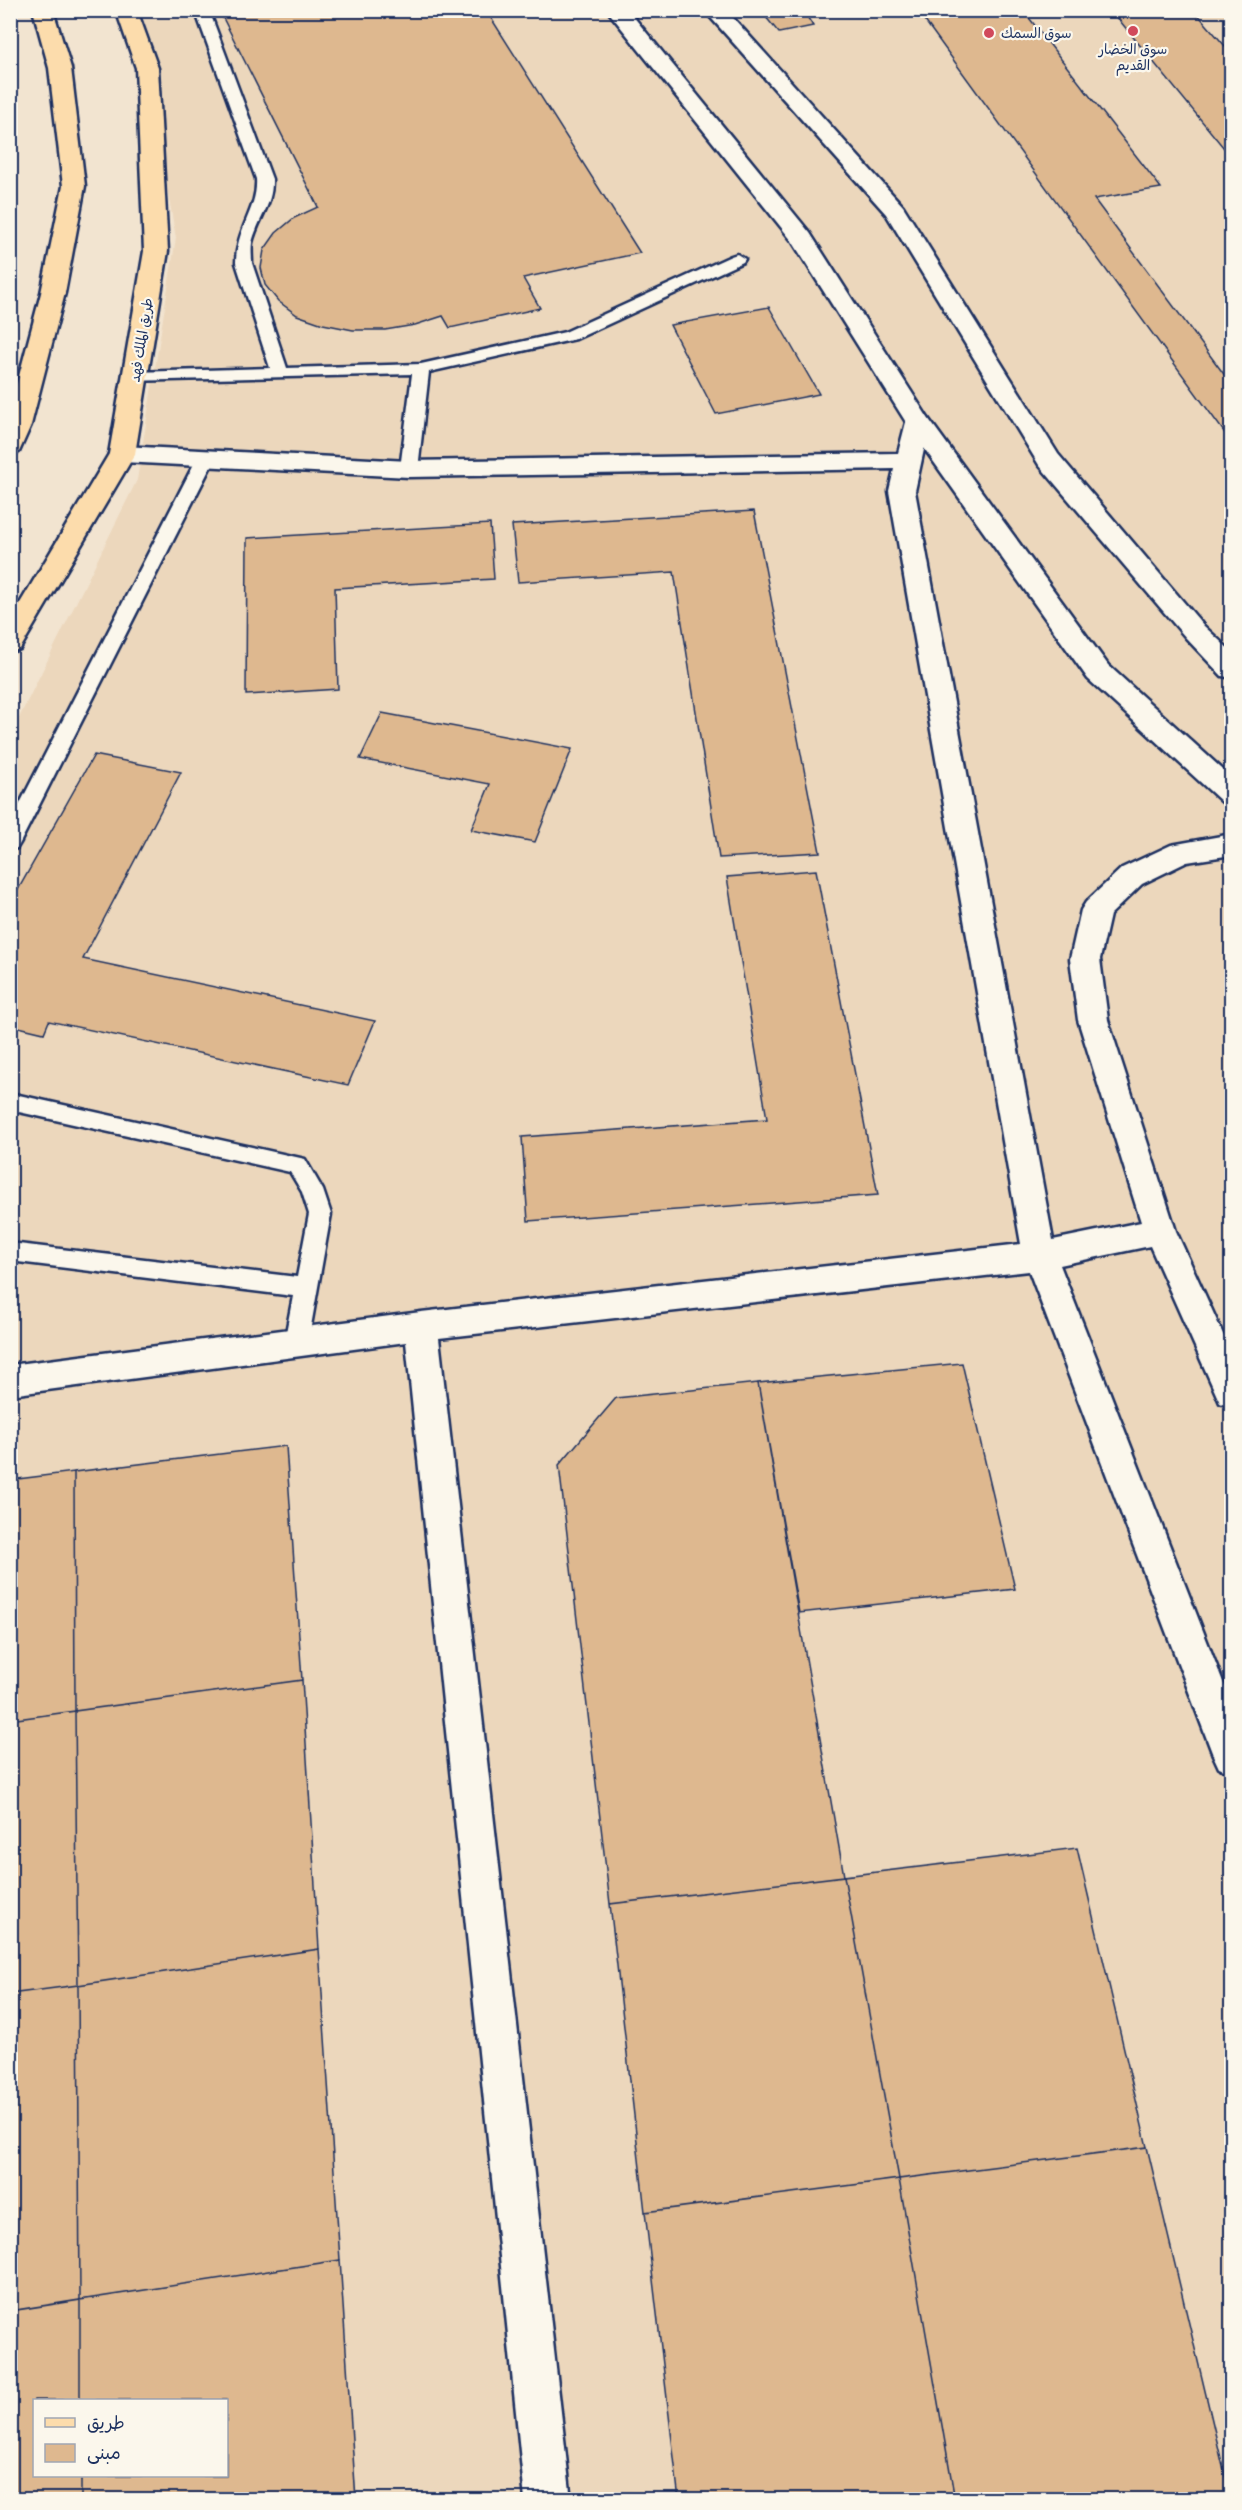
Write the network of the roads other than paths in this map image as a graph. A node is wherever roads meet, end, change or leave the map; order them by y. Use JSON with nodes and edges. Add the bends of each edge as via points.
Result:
{"nodes":[{"id":1,"x":43,"y":10,"type":"edge"},
{"id":2,"x":126,"y":10,"type":"edge"},
{"id":3,"x":202,"y":10,"type":"edge"},
{"id":4,"x":617,"y":10,"type":"edge"},
{"id":5,"x":714,"y":10,"type":"edge"},
{"id":6,"x":737,"y":259,"type":"dead end"},
{"id":7,"x":421,"y":369,"type":"junction"},
{"id":8,"x":280,"y":373,"type":"junction"},
{"id":9,"x":135,"y":377,"type":"junction"},
{"id":10,"x":918,"y":422,"type":"junction"},
{"id":11,"x":10,"y":446,"type":"edge"},
{"id":12,"x":122,"y":454,"type":"junction"},
{"id":13,"x":206,"y":458,"type":"junction"},
{"id":14,"x":908,"y":461,"type":"junction"},
{"id":15,"x":409,"y":469,"type":"junction"},
{"id":16,"x":10,"y":643,"type":"edge"},
{"id":17,"x":1232,"y":669,"type":"edge"},
{"id":18,"x":1232,"y":795,"type":"edge"},
{"id":19,"x":10,"y":843,"type":"edge"},
{"id":20,"x":1232,"y":844,"type":"edge"},
{"id":21,"x":10,"y":1101,"type":"edge"},
{"id":22,"x":1160,"y":1231,"type":"junction"},
{"id":23,"x":10,"y":1252,"type":"edge"},
{"id":24,"x":1040,"y":1256,"type":"junction"},
{"id":25,"x":306,"y":1288,"type":"junction"},
{"id":26,"x":422,"y":1326,"type":"junction"},
{"id":27,"x":296,"y":1343,"type":"junction"},
{"id":28,"x":10,"y":1380,"type":"edge"},
{"id":29,"x":1232,"y":1393,"type":"edge"},
{"id":30,"x":1232,"y":1755,"type":"edge"},
{"id":31,"x":548,"y":2499,"type":"edge"}],
"edges":[{"from":1,"to":11,"type":"main road","via":[[60,68],[74,186],[20,425]]},
{"from":2,"to":9,"type":"main road","name":"طريق الملك فهد","via":[[147,69],[156,251]]},
{"from":3,"to":8,"type":"lane","via":[[264,179],[266,196],[244,245],[244,263]]},
{"from":4,"to":10,"type":"street","via":[[802,238]]},
{"from":5,"to":17,"type":"street","via":[[895,211],[1048,459],[1195,632]]},
{"from":6,"to":7,"type":"lane","via":[[570,336]]},
{"from":7,"to":8,"type":"lane"},
{"from":7,"to":15,"type":"lane"},
{"from":8,"to":9,"type":"lane"},
{"from":9,"to":12,"type":"main road","name":"طريق الملك فهد"},
{"from":10,"to":14,"type":"street"},
{"from":10,"to":18,"type":"street","via":[[1098,672]]},
{"from":12,"to":13,"type":"street"},
{"from":12,"to":16,"type":"main road","name":"طريق الملك فهد"},
{"from":13,"to":15,"type":"street"},
{"from":13,"to":19,"type":"lane"},
{"from":14,"to":15,"type":"street"},
{"from":14,"to":24,"type":"street","via":[[902,491]]},
{"from":20,"to":22,"type":"street","via":[[1181,852],[1132,876],[1096,909],[1085,959],[1093,1020]]},
{"from":21,"to":25,"type":"lane","via":[[297,1165],[320,1214]]},
{"from":22,"to":24,"type":"street"},
{"from":22,"to":29,"type":"street"},
{"from":23,"to":25,"type":"lane"},
{"from":24,"to":26,"type":"street"},
{"from":24,"to":30,"type":"street"},
{"from":25,"to":27,"type":"lane"},
{"from":26,"to":27,"type":"street"},
{"from":26,"to":31,"type":"street"},
{"from":27,"to":28,"type":"street"}]}
